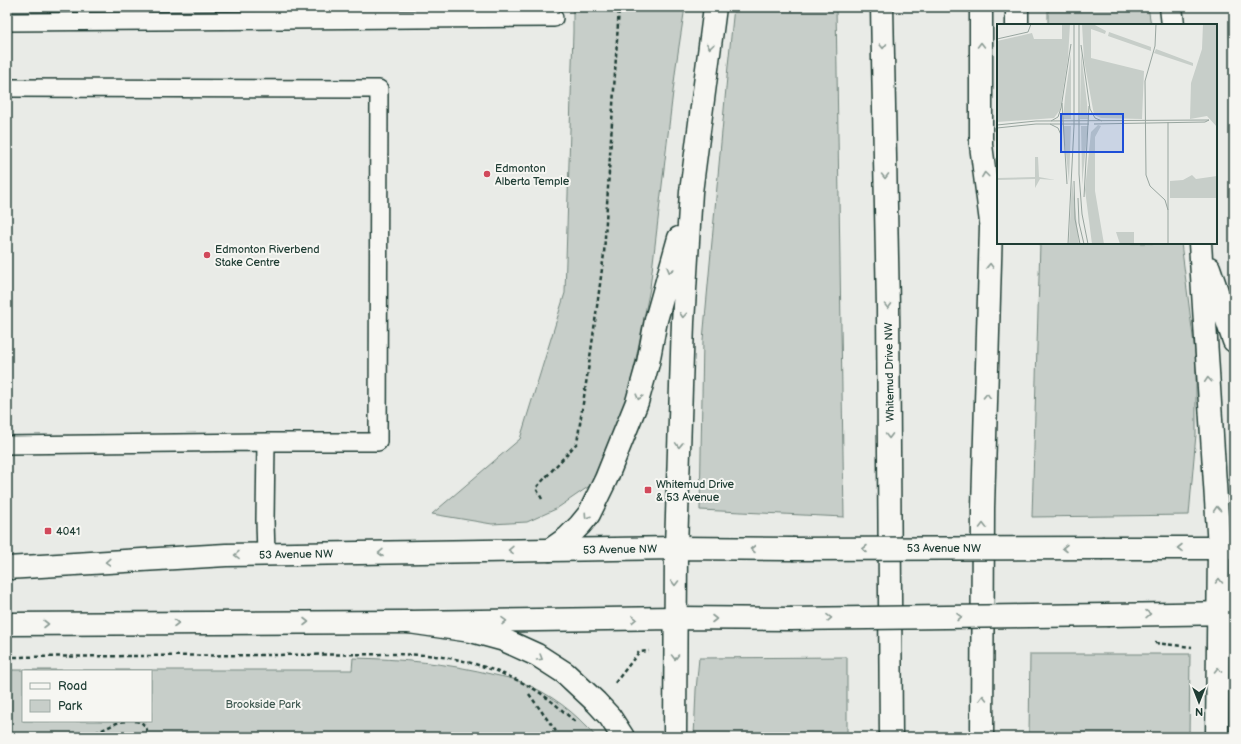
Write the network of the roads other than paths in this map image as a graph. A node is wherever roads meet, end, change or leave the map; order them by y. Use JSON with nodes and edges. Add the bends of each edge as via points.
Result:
{"nodes":[{"id":1,"x":715,"y":7,"type":"edge"},
{"id":2,"x":882,"y":7,"type":"edge"},
{"id":3,"x":980,"y":7,"type":"edge"},
{"id":4,"x":1017,"y":7,"type":"edge"},
{"id":5,"x":1171,"y":7,"type":"edge"},
{"id":6,"x":1181,"y":7,"type":"edge"},
{"id":7,"x":554,"y":18,"type":"dead end"},
{"id":8,"x":7,"y":22,"type":"edge"},
{"id":9,"x":1017,"y":24,"type":"edge"},
{"id":10,"x":1173,"y":24,"type":"edge"},
{"id":11,"x":1181,"y":24,"type":"edge"},
{"id":12,"x":7,"y":88,"type":"edge"},
{"id":13,"x":691,"y":192,"type":"junction"},
{"id":14,"x":997,"y":206,"type":"edge"},
{"id":15,"x":991,"y":227,"type":"junction"},
{"id":16,"x":1200,"y":244,"type":"edge"},
{"id":17,"x":1200,"y":244,"type":"edge"},
{"id":18,"x":1234,"y":341,"type":"edge"},
{"id":19,"x":266,"y":442,"type":"junction"},
{"id":20,"x":7,"y":445,"type":"edge"},
{"id":21,"x":676,"y":548,"type":"junction"},
{"id":22,"x":1227,"y":548,"type":"edge"},
{"id":23,"x":550,"y":550,"type":"junction"},
{"id":24,"x":266,"y":555,"type":"junction"},
{"id":25,"x":7,"y":568,"type":"edge"},
{"id":26,"x":1227,"y":614,"type":"edge"},
{"id":27,"x":675,"y":618,"type":"junction"},
{"id":28,"x":409,"y":622,"type":"junction"},
{"id":29,"x":7,"y":624,"type":"edge"},
{"id":30,"x":623,"y":737,"type":"edge"},
{"id":31,"x":675,"y":737,"type":"edge"},
{"id":32,"x":891,"y":737,"type":"edge"},
{"id":33,"x":982,"y":737,"type":"edge"},
{"id":34,"x":1217,"y":737,"type":"edge"}],
"edges":[{"from":1,"to":13,"type":"main road","one_way":true},
{"from":2,"to":32,"type":"main road","name":"Whitemud Drive NW","one_way":true,"via":[[888,323]]},
{"from":15,"to":3,"type":"main road","one_way":true,"via":[[981,145]]},
{"from":4,"to":9,"type":"main road"},
{"from":5,"to":10,"type":"main road"},
{"from":6,"to":11,"type":"lane"},
{"from":7,"to":8,"type":"lane"},
{"from":12,"to":19,"type":"lane","via":[[379,89],[378,442]]},
{"from":13,"to":21,"type":"main road","one_way":true,"via":[[683,322]]},
{"from":13,"to":23,"type":"main road","one_way":true,"via":[[656,320],[638,402],[589,514],[567,538]]},
{"from":14,"to":15,"type":"main road"},
{"from":33,"to":15,"type":"main road","one_way":true,"via":[[983,508]]},
{"from":16,"to":18,"type":"main road"},
{"from":22,"to":17,"type":"main road","one_way":true},
{"from":19,"to":20,"type":"lane"},
{"from":19,"to":24,"type":"lane"},
{"from":22,"to":21,"type":"main road","name":"53 Avenue NW","one_way":true,"bridge":true},
{"from":21,"to":23,"type":"main road","name":"53 Avenue NW"},
{"from":21,"to":27,"type":"main road","one_way":true},
{"from":26,"to":22,"type":"main road","one_way":true},
{"from":23,"to":24,"type":"main road","name":"53 Avenue NW","one_way":true},
{"from":24,"to":25,"type":"main road","name":"53 Avenue NW","one_way":true,"via":[[226,555]]},
{"from":27,"to":26,"type":"main road","one_way":true,"bridge":true},
{"from":34,"to":26,"type":"main road","one_way":true,"via":[[1219,646]]},
{"from":28,"to":27,"type":"main road","one_way":true},
{"from":27,"to":31,"type":"main road","one_way":true},
{"from":29,"to":28,"type":"main road","one_way":true},
{"from":28,"to":30,"type":"main road","one_way":true,"via":[[504,640],[537,655],[565,673],[596,702]]}]}
